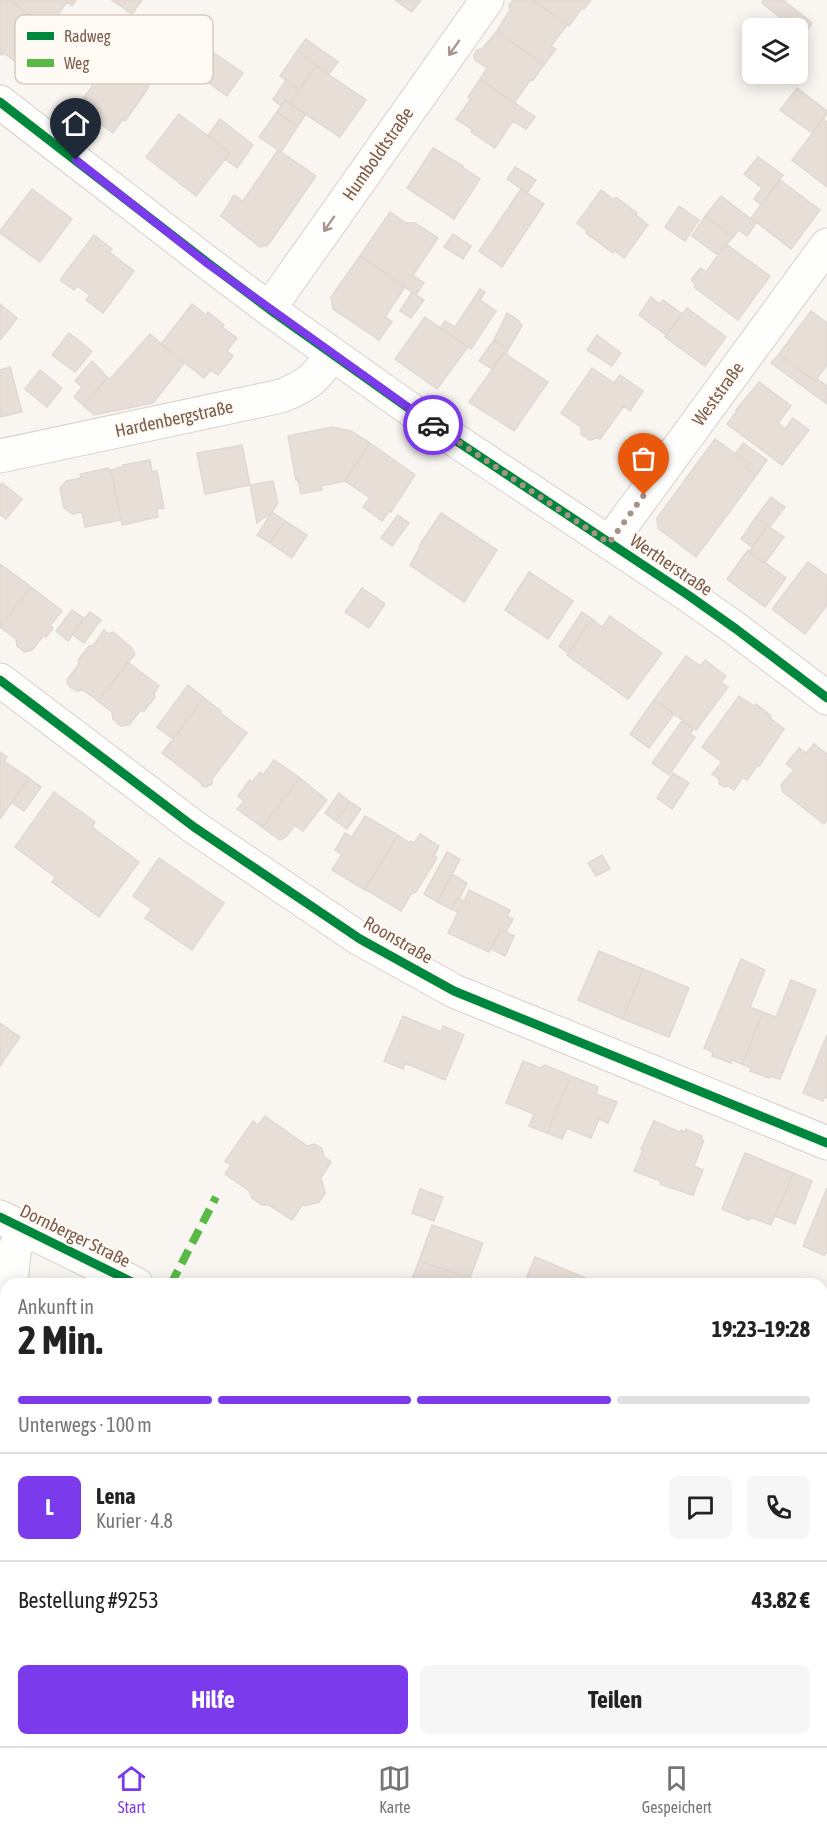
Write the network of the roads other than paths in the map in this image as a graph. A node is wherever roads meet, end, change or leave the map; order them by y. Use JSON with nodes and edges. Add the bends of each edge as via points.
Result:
{"nodes":[{"id":1,"x":487,"y":0,"type":"edge"},
{"id":2,"x":0,"y":102,"type":"edge"},
{"id":3,"x":827,"y":245,"type":"edge"},
{"id":4,"x":269,"y":309,"type":"junction"},
{"id":5,"x":332,"y":354,"type":"junction"},
{"id":6,"x":0,"y":456,"type":"edge"},
{"id":7,"x":609,"y":543,"type":"junction"},
{"id":8,"x":0,"y":680,"type":"edge"},
{"id":9,"x":827,"y":698,"type":"edge"},
{"id":10,"x":827,"y":1143,"type":"edge"},
{"id":11,"x":11,"y":1223,"type":"edge"},
{"id":12,"x":12,"y":1278,"type":"edge"},
{"id":13,"x":124,"y":1278,"type":"edge"}],
"edges":[{"from":1,"to":4,"type":"street","name":"Humboldtstraße","one_way":true},
{"from":2,"to":4,"type":"street","name":"Wertherstraße"},
{"from":3,"to":7,"type":"street","name":"Weststraße"},
{"from":4,"to":5,"type":"street","name":"Wertherstraße"},
{"from":5,"to":6,"type":"street","name":"Hardenbergstraße","via":[[311,381],[282,396]]},
{"from":5,"to":7,"type":"street","name":"Wertherstraße"},
{"from":7,"to":9,"type":"street","name":"Wertherstraße","via":[[736,629]]},
{"from":8,"to":10,"type":"street","name":"Roonstraße","via":[[194,827],[360,939],[454,991]]},
{"from":11,"to":12,"type":"street"},
{"from":11,"to":13,"type":"street","name":"Dornberger Straße"}]}
